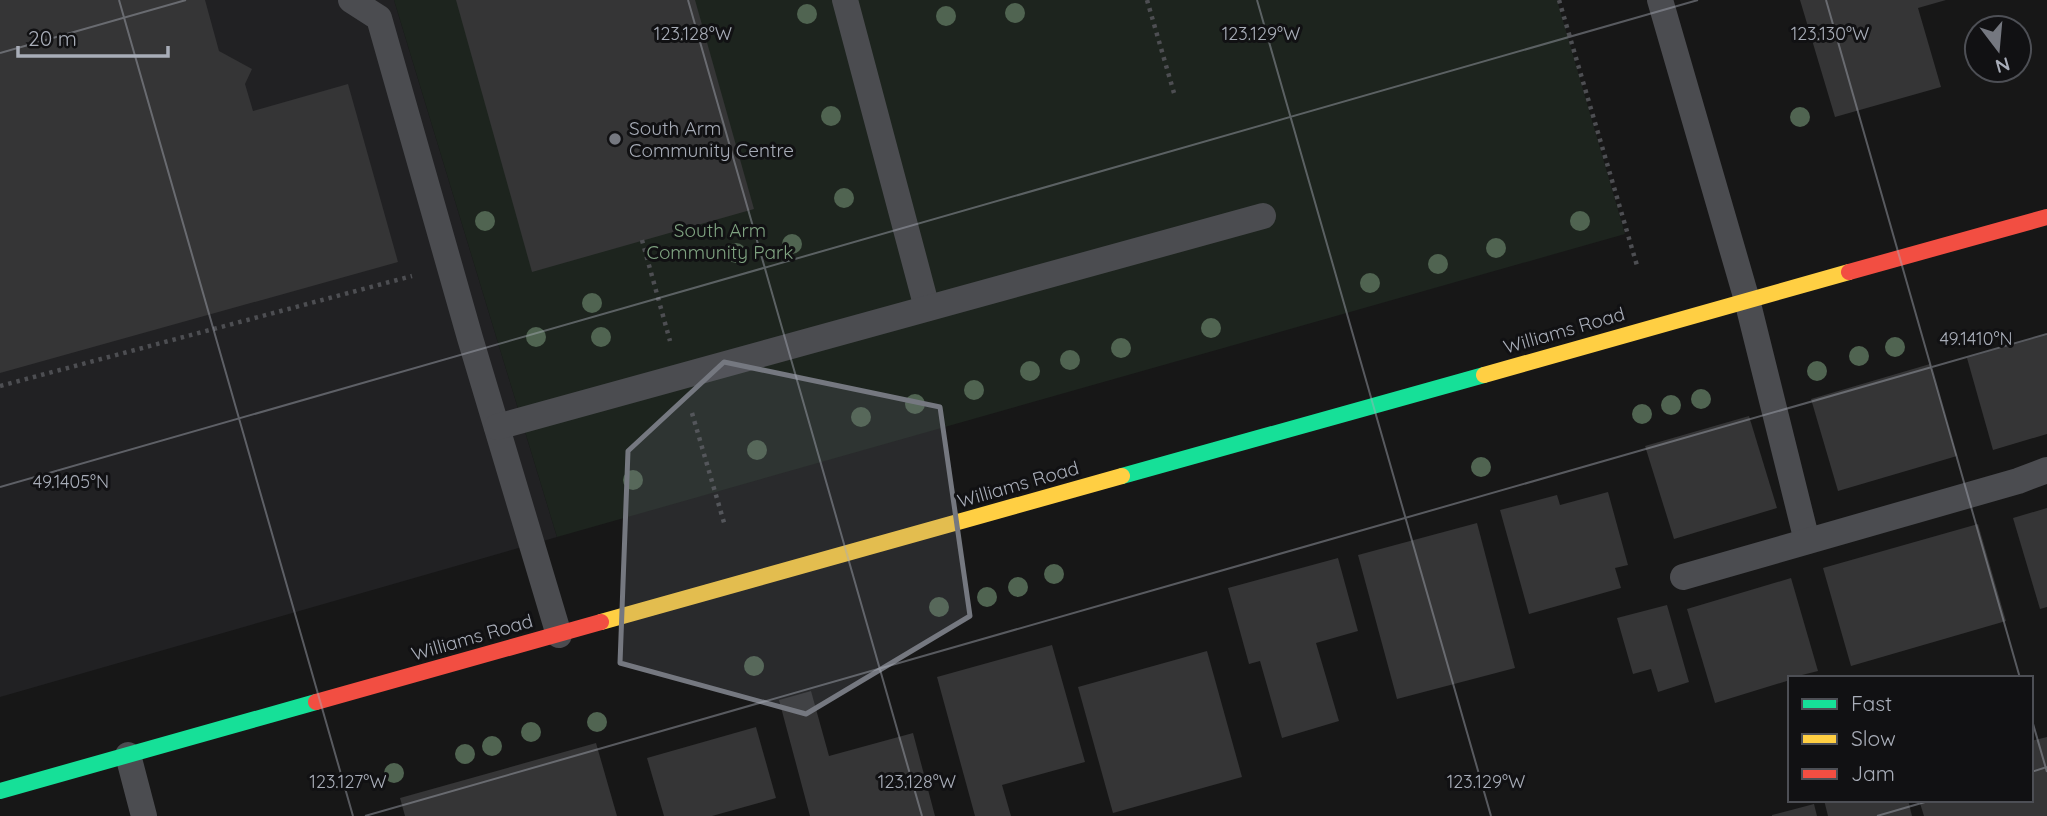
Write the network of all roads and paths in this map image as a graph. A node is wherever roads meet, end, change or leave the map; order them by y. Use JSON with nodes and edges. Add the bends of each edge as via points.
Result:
{"nodes":[{"id":1,"x":351,"y":0,"type":"edge"},
{"id":2,"x":845,"y":0,"type":"edge"},
{"id":3,"x":1147,"y":0,"type":"edge"},
{"id":4,"x":1559,"y":0,"type":"edge"},
{"id":5,"x":1660,"y":0,"type":"edge"},
{"id":6,"x":1174,"y":93,"type":"dead end"},
{"id":7,"x":1263,"y":216,"type":"dead end"},
{"id":8,"x":2047,"y":217,"type":"edge"},
{"id":9,"x":449,"y":266,"type":"junction"},
{"id":10,"x":1638,"y":269,"type":"dead end"},
{"id":11,"x":1747,"y":300,"type":"junction"},
{"id":12,"x":927,"y":308,"type":"junction"},
{"id":13,"x":0,"y":386,"type":"edge"},
{"id":14,"x":497,"y":427,"type":"junction"},
{"id":15,"x":2047,"y":470,"type":"edge"},
{"id":16,"x":1807,"y":541,"type":"junction"},
{"id":17,"x":1683,"y":577,"type":"dead end"},
{"id":18,"x":559,"y":635,"type":"junction"},
{"id":19,"x":128,"y":755,"type":"junction"},
{"id":20,"x":0,"y":791,"type":"edge"},
{"id":21,"x":144,"y":816,"type":"edge"}],
"edges":[{"from":1,"to":9,"type":"lane","via":[[379,18]]},
{"from":2,"to":12,"type":"lane"},
{"from":3,"to":6,"type":"path"},
{"from":4,"to":10,"type":"path"},
{"from":5,"to":11,"type":"lane"},
{"from":7,"to":12,"type":"lane"},
{"from":8,"to":11,"type":"street","name":"Williams Road"},
{"from":9,"to":13,"type":"path"},
{"from":9,"to":14,"type":"lane"},
{"from":11,"to":16,"type":"lane"},
{"from":11,"to":18,"type":"street","name":"Williams Road"},
{"from":12,"to":14,"type":"lane"},
{"from":14,"to":18,"type":"lane"},
{"from":15,"to":16,"type":"lane"},
{"from":16,"to":17,"type":"lane"},
{"from":18,"to":19,"type":"street","name":"Williams Road"},
{"from":19,"to":20,"type":"street","name":"Williams Road"},
{"from":19,"to":21,"type":"lane"}]}
